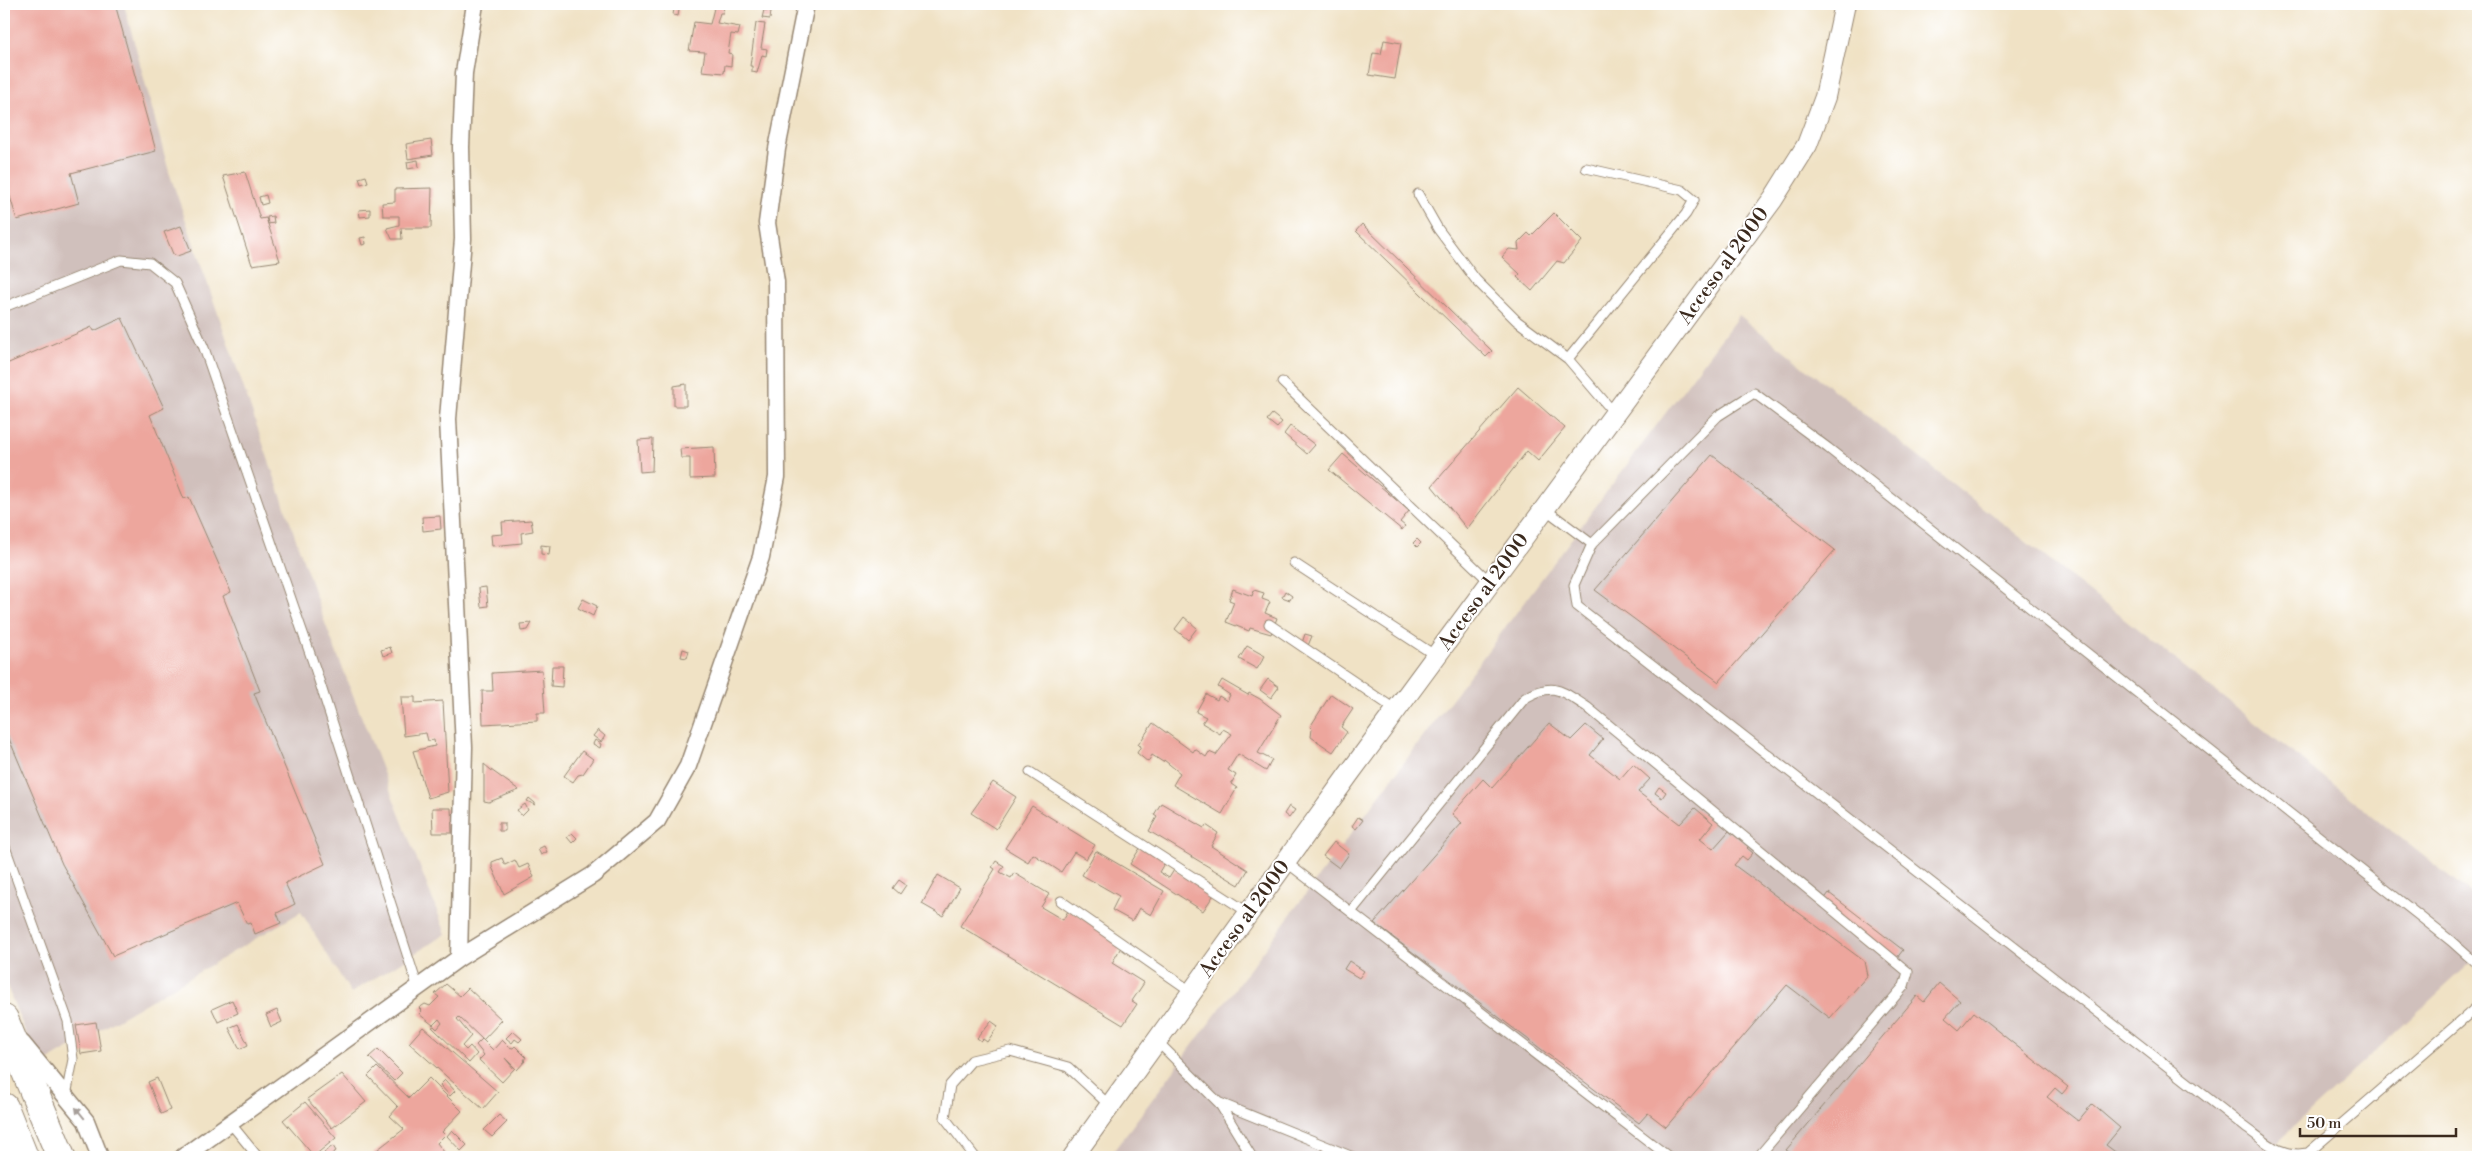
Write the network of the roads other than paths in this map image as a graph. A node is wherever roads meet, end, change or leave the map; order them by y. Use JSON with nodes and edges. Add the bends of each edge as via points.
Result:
{"nodes":[{"id":1,"x":475,"y":4,"type":"edge"},
{"id":2,"x":806,"y":4,"type":"edge"},
{"id":3,"x":1845,"y":4,"type":"edge"},
{"id":4,"x":1586,"y":168,"type":"dead end"},
{"id":5,"x":1418,"y":194,"type":"dead end"},
{"id":6,"x":4,"y":307,"type":"edge"},
{"id":7,"x":1568,"y":359,"type":"junction"},
{"id":8,"x":1282,"y":382,"type":"dead end"},
{"id":9,"x":1615,"y":414,"type":"junction"},
{"id":10,"x":1545,"y":509,"type":"junction"},
{"id":11,"x":1592,"y":544,"type":"junction"},
{"id":12,"x":1294,"y":563,"type":"dead end"},
{"id":13,"x":1491,"y":582,"type":"junction"},
{"id":14,"x":1269,"y":624,"type":"dead end"},
{"id":15,"x":1436,"y":656,"type":"junction"},
{"id":16,"x":1396,"y":710,"type":"junction"},
{"id":17,"x":1030,"y":772,"type":"dead end"},
{"id":18,"x":4,"y":844,"type":"edge"},
{"id":19,"x":1286,"y":862,"type":"junction"},
{"id":20,"x":1061,"y":901,"type":"dead end"},
{"id":21,"x":1351,"y":912,"type":"junction"},
{"id":22,"x":1249,"y":913,"type":"junction"},
{"id":23,"x":459,"y":958,"type":"junction"},
{"id":24,"x":2478,"y":965,"type":"edge"},
{"id":25,"x":418,"y":988,"type":"junction"},
{"id":26,"x":1192,"y":992,"type":"junction"},
{"id":27,"x":2478,"y":1006,"type":"edge"},
{"id":28,"x":5,"y":1023,"type":"edge"},
{"id":29,"x":1157,"y":1041,"type":"junction"},
{"id":30,"x":66,"y":1096,"type":"junction"},
{"id":31,"x":1220,"y":1102,"type":"junction"},
{"id":32,"x":1110,"y":1105,"type":"junction"},
{"id":33,"x":4,"y":1107,"type":"edge"},
{"id":34,"x":231,"y":1124,"type":"junction"},
{"id":35,"x":24,"y":1157,"type":"edge"},
{"id":36,"x":61,"y":1157,"type":"edge"},
{"id":37,"x":100,"y":1157,"type":"edge"},
{"id":38,"x":183,"y":1157,"type":"edge"},
{"id":39,"x":258,"y":1157,"type":"edge"},
{"id":40,"x":975,"y":1157,"type":"edge"},
{"id":41,"x":1073,"y":1157,"type":"edge"},
{"id":42,"x":1252,"y":1157,"type":"edge"},
{"id":43,"x":1353,"y":1157,"type":"edge"},
{"id":44,"x":1669,"y":1157,"type":"edge"},
{"id":45,"x":1758,"y":1157,"type":"edge"}],
"edges":[{"from":1,"to":23,"type":"street","via":[[464,73],[461,147],[463,239],[448,419],[464,746]]},
{"from":2,"to":23,"type":"street","via":[[777,149],[767,223],[776,282],[776,477],[761,557],[688,766],[657,821],[625,850],[593,875]]},
{"from":3,"to":9,"type":"street","name":"Acceso al 2000","via":[[1825,97],[1807,145],[1774,198]]},
{"from":4,"to":7,"type":"lane","via":[[1682,190],[1694,200]]},
{"from":5,"to":7,"type":"lane","via":[[1438,229],[1476,280],[1517,321]]},
{"from":6,"to":25,"type":"lane","via":[[121,260],[150,263],[175,282],[204,348],[309,649]]},
{"from":7,"to":9,"type":"lane"},
{"from":8,"to":13,"type":"lane"},
{"from":9,"to":10,"type":"street","name":"Acceso al 2000"},
{"from":10,"to":11,"type":"lane"},
{"from":10,"to":13,"type":"street","name":"Acceso al 2000"},
{"from":11,"to":24,"type":"lane","via":[[1718,416],[1754,393],[1828,448]]},
{"from":11,"to":27,"type":"lane","via":[[1574,586],[1577,606],[2283,1154],[2308,1153]]},
{"from":12,"to":15,"type":"lane"},
{"from":13,"to":15,"type":"street","name":"Acceso al 2000"},
{"from":14,"to":16,"type":"lane"},
{"from":15,"to":16,"type":"street","name":"Acceso al 2000"},
{"from":16,"to":19,"type":"street","name":"Acceso al 2000"},
{"from":17,"to":22,"type":"lane"},
{"from":18,"to":30,"type":"lane","via":[[68,1021],[73,1059]]},
{"from":19,"to":21,"type":"lane"},
{"from":19,"to":22,"type":"street","name":"Acceso al 2000"},
{"from":20,"to":26,"type":"lane"},
{"from":21,"to":44,"type":"lane"},
{"from":21,"to":45,"type":"lane","via":[[1525,698],[1542,688],[1558,689],[1588,707],[1908,972],[1904,986]]},
{"from":22,"to":26,"type":"street","name":"Acceso al 2000"},
{"from":23,"to":25,"type":"street"},
{"from":25,"to":34,"type":"street"},
{"from":26,"to":29,"type":"street","name":"Acceso al 2000"},
{"from":28,"to":30,"type":"street"},
{"from":28,"to":36,"type":"highway"},
{"from":29,"to":31,"type":"lane"},
{"from":29,"to":32,"type":"street","name":"Acceso al 2000"},
{"from":37,"to":30,"type":"street","one_way":true,"via":[[86,1121]]},
{"from":31,"to":42,"type":"lane"},
{"from":31,"to":43,"type":"lane"},
{"from":32,"to":40,"type":"lane","via":[[1068,1067],[1010,1051],[972,1060],[950,1085],[945,1118]]},
{"from":32,"to":41,"type":"street","name":"Acceso al 2000"},
{"from":33,"to":35,"type":"highway"},
{"from":34,"to":38,"type":"street"},
{"from":34,"to":39,"type":"lane"}]}
